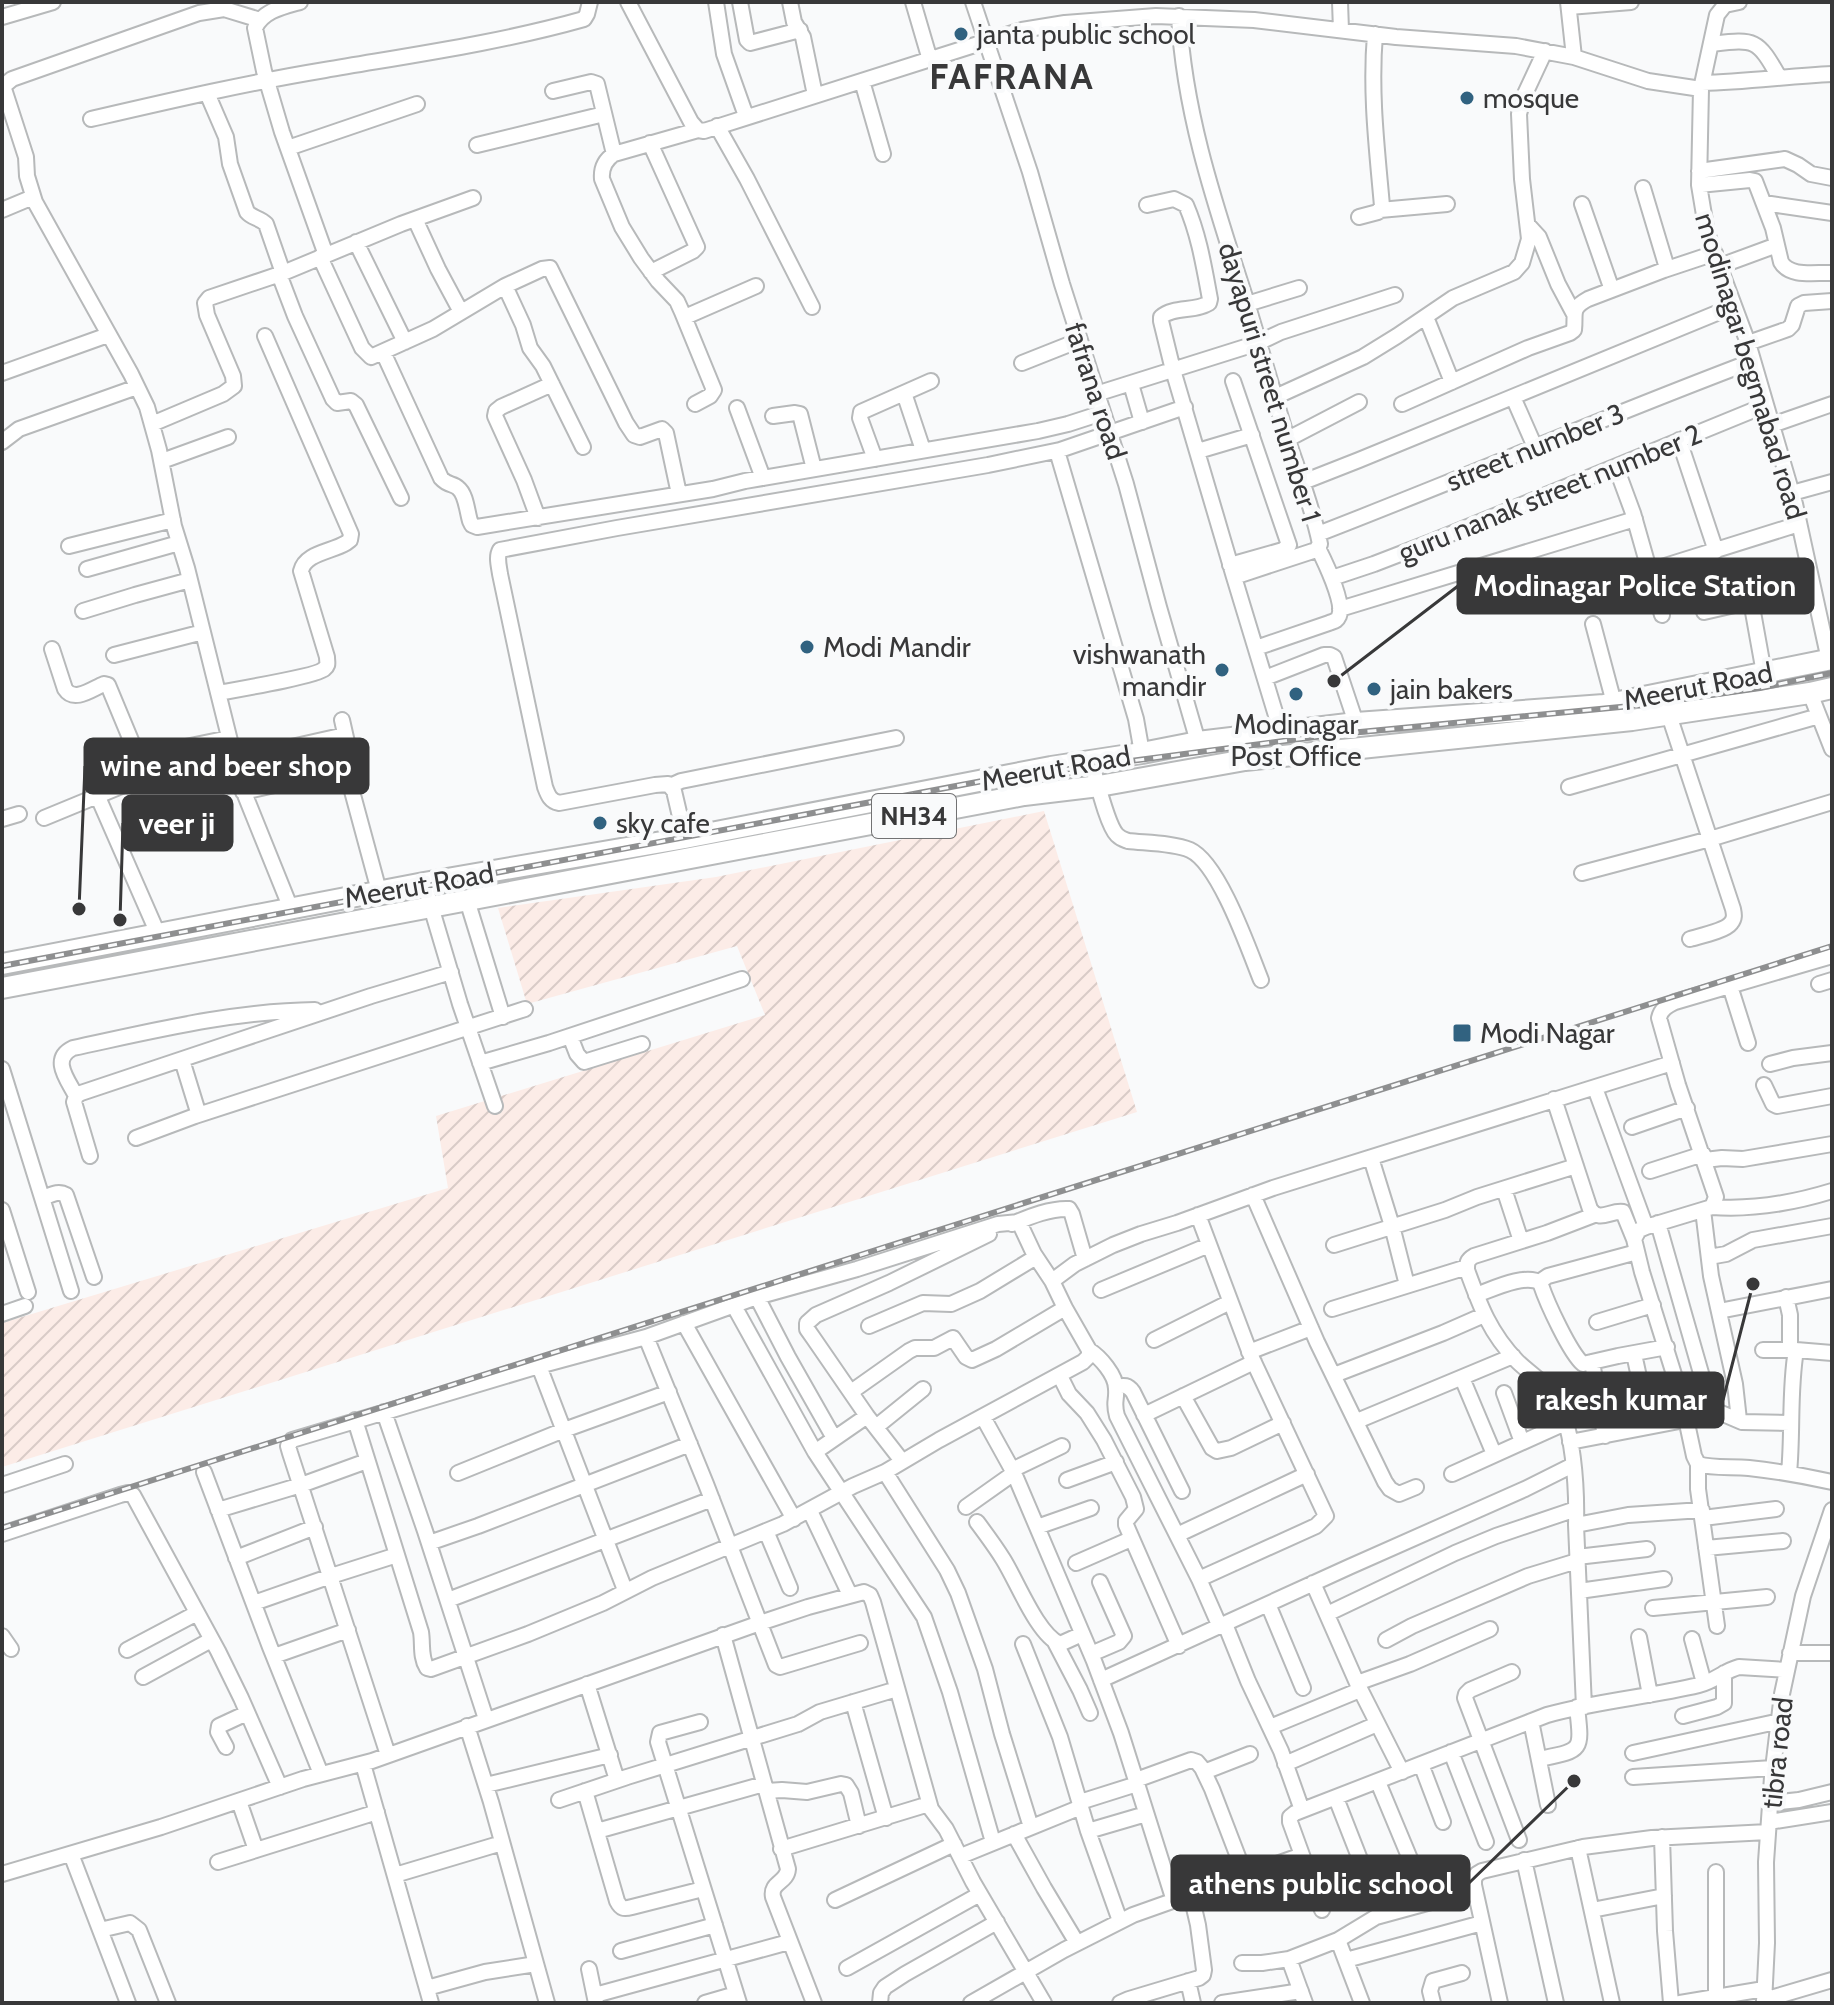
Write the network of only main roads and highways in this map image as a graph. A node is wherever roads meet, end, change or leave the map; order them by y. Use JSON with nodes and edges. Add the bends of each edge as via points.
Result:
{"nodes":[{"id":1,"x":1830,"y":660,"type":"edge"},
{"id":2,"x":1832,"y":688,"type":"edge"},
{"id":3,"x":1031,"y":771,"type":"junction"},
{"id":4,"x":1036,"y":793,"type":"junction"},
{"id":5,"x":2,"y":964,"type":"edge"},
{"id":6,"x":2,"y":988,"type":"edge"}],
"edges":[{"from":1,"to":3,"type":"highway","name":"Meerut Road","number":"NH34","via":[[1614,703],[1356,723],[1198,742]]},
{"from":2,"to":4,"type":"highway","name":"Meerut Road","number":"NH34","via":[[1632,720],[1245,760]]},
{"from":3,"to":4,"type":"highway"},
{"from":3,"to":5,"type":"highway","name":"Meerut Road","number":"NH34"},
{"from":4,"to":6,"type":"highway","name":"Meerut Road","number":"NH34"}]}
